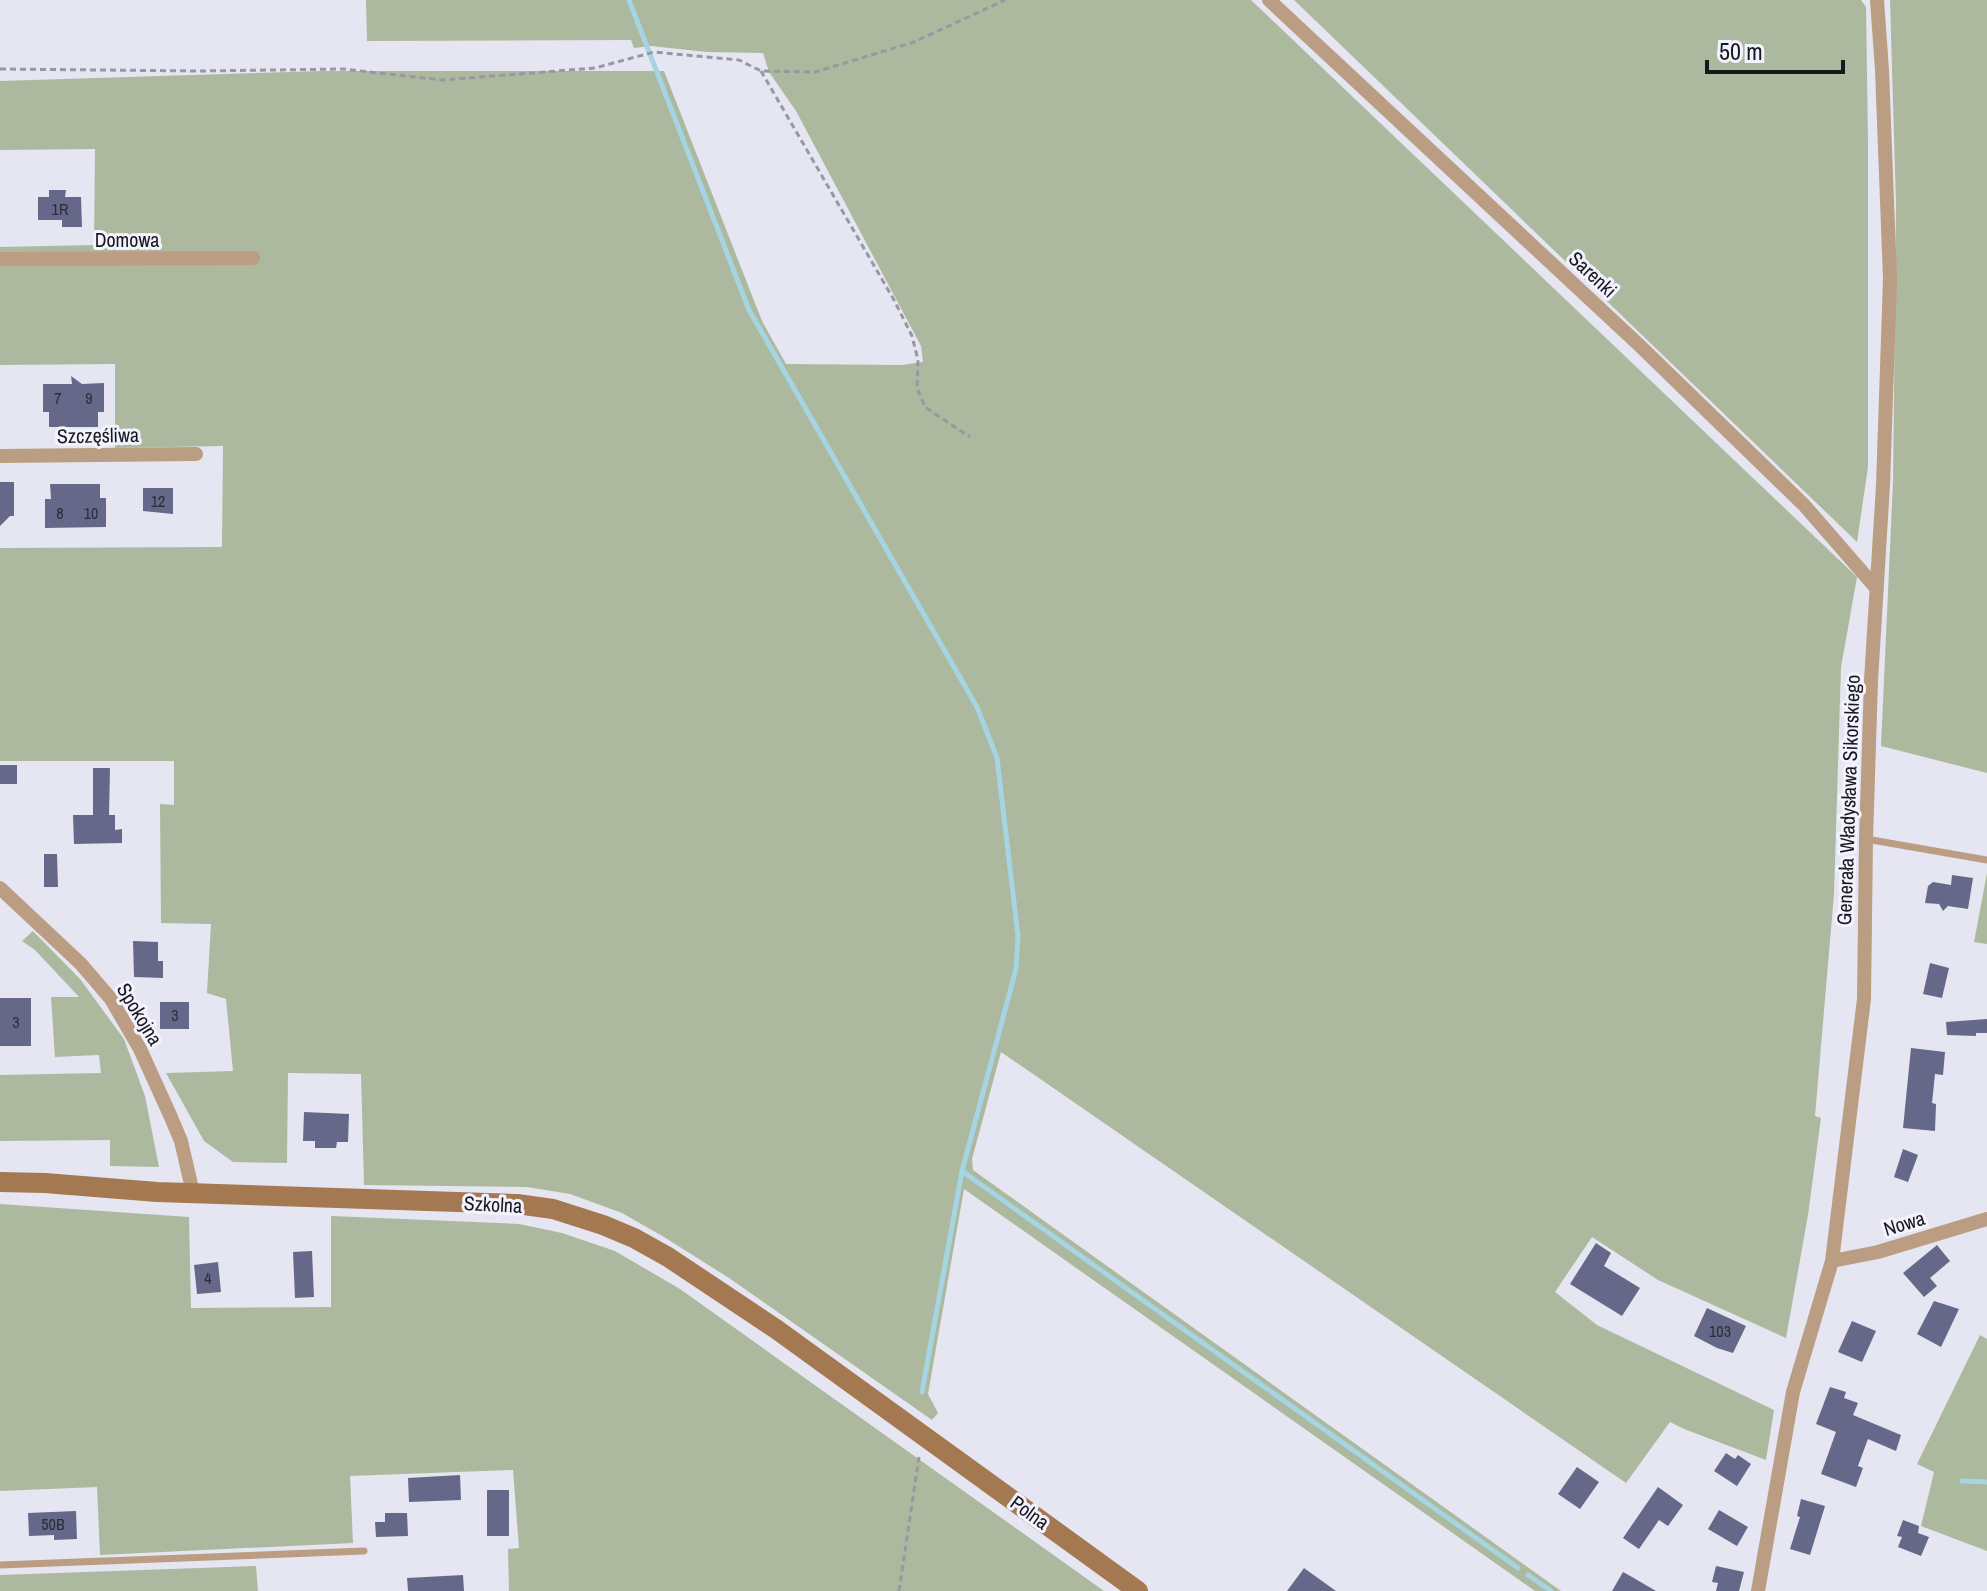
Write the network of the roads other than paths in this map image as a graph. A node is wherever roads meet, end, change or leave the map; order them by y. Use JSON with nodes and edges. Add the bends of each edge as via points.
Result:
{"nodes":[{"id":1,"x":1269,"y":0,"type":"edge"},
{"id":2,"x":1877,"y":0,"type":"edge"},
{"id":3,"x":253,"y":258,"type":"dead end"},
{"id":4,"x":0,"y":259,"type":"edge"},
{"id":5,"x":196,"y":454,"type":"dead end"},
{"id":6,"x":0,"y":456,"type":"edge"},
{"id":7,"x":1877,"y":589,"type":"junction"},
{"id":8,"x":1866,"y":839,"type":"junction"},
{"id":9,"x":1987,"y":860,"type":"edge"},
{"id":10,"x":0,"y":888,"type":"edge"},
{"id":11,"x":0,"y":1182,"type":"edge"},
{"id":12,"x":193,"y":1193,"type":"junction"},
{"id":13,"x":1987,"y":1219,"type":"edge"},
{"id":14,"x":1832,"y":1261,"type":"junction"},
{"id":15,"x":922,"y":1434,"type":"joint"},
{"id":16,"x":364,"y":1551,"type":"dead end"},
{"id":17,"x":0,"y":1565,"type":"edge"},
{"id":18,"x":1138,"y":1591,"type":"edge"},
{"id":19,"x":1758,"y":1591,"type":"edge"}],
"edges":[{"from":1,"to":7,"type":"street","name":"Sarenki","via":[[1749,451]]},
{"from":2,"to":7,"type":"street","name":"Generała Władysława Sikorskiego","via":[[1890,279]]},
{"from":3,"to":4,"type":"street","name":"Domowa"},
{"from":5,"to":6,"type":"street","name":"Szczęśliwa"},
{"from":7,"to":8,"type":"street","name":"Generała Władysława Sikorskiego"},
{"from":8,"to":9,"type":"lane"},
{"from":8,"to":14,"type":"street","name":"Generała Władysława Sikorskiego","via":[[1864,999]]},
{"from":10,"to":12,"type":"street","name":"Spokojna","via":[[111,999],[181,1141]]},
{"from":11,"to":12,"type":"street","name":"Szkolna"},
{"from":12,"to":15,"type":"street","name":"Szkolna","via":[[517,1204],[603,1225],[668,1257]]},
{"from":13,"to":14,"type":"street","name":"Nowa"},
{"from":14,"to":19,"type":"street","name":"Generała Władysława Sikorskiego","via":[[1793,1392]]},
{"from":15,"to":18,"type":"street","name":"Polna"},
{"from":16,"to":17,"type":"lane"}]}
